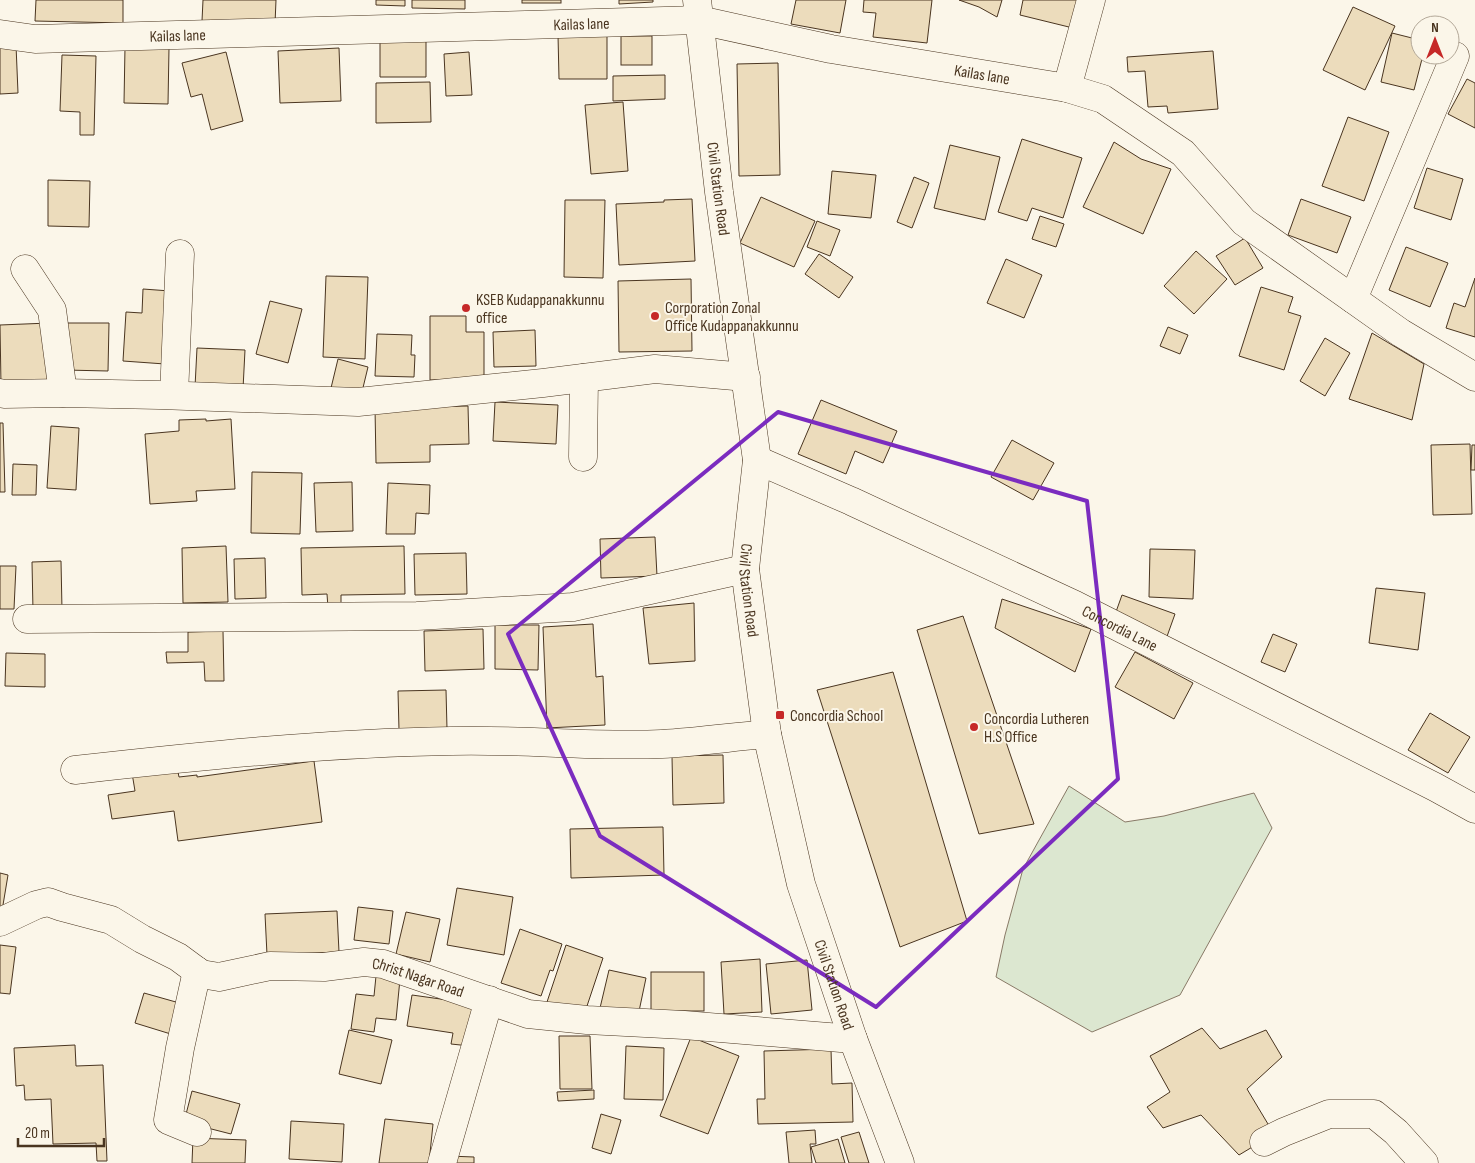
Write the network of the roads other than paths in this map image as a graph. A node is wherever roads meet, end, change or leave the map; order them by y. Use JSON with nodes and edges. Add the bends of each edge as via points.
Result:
{"nodes":[{"id":1,"x":1091,"y":0,"type":"edge"},
{"id":2,"x":698,"y":10,"type":"edge"},
{"id":3,"x":0,"y":34,"type":"edge"},
{"id":4,"x":1451,"y":65,"type":"edge"},
{"id":5,"x":1067,"y":88,"type":"junction"},
{"id":6,"x":180,"y":254,"type":"dead end"},
{"id":7,"x":25,"y":269,"type":"dead end"},
{"id":8,"x":1353,"y":299,"type":"junction"},
{"id":9,"x":584,"y":378,"type":"junction"},
{"id":10,"x":746,"y":378,"type":"junction"},
{"id":11,"x":1475,"y":378,"type":"edge"},
{"id":12,"x":0,"y":393,"type":"edge"},
{"id":13,"x":63,"y":393,"type":"junction"},
{"id":14,"x":174,"y":395,"type":"junction"},
{"id":15,"x":584,"y":457,"type":"dead end"},
{"id":16,"x":757,"y":460,"type":"junction"},
{"id":17,"x":745,"y":569,"type":"junction"},
{"id":18,"x":27,"y":619,"type":"dead end"},
{"id":19,"x":767,"y":734,"type":"junction"},
{"id":20,"x":75,"y":770,"type":"dead end"},
{"id":21,"x":1475,"y":809,"type":"edge"},
{"id":22,"x":0,"y":922,"type":"edge"},
{"id":23,"x":196,"y":971,"type":"junction"},
{"id":24,"x":489,"y":1000,"type":"junction"},
{"id":25,"x":853,"y":1039,"type":"junction"},
{"id":26,"x":196,"y":1132,"type":"dead end"},
{"id":27,"x":1264,"y":1142,"type":"dead end"},
{"id":28,"x":442,"y":1163,"type":"edge"},
{"id":29,"x":900,"y":1163,"type":"edge"},
{"id":30,"x":1424,"y":1163,"type":"edge"}],
"edges":[{"from":1,"to":5,"type":"street"},
{"from":2,"to":3,"type":"street","name":"Kailas lane","via":[[36,39]]},
{"from":2,"to":5,"type":"street","name":"Kailas lane","via":[[831,49]]},
{"from":2,"to":10,"type":"street","name":"Civil Station Road","via":[[719,192]]},
{"from":4,"to":8,"type":"street"},
{"from":5,"to":8,"type":"street","name":"Kailas lane","via":[[1102,99],[1183,153],[1244,222]]},
{"from":6,"to":14,"type":"street"},
{"from":7,"to":13,"type":"street","via":[[52,310]]},
{"from":8,"to":11,"type":"street","name":"Kailas lane"},
{"from":9,"to":10,"type":"street","via":[[656,369]]},
{"from":9,"to":14,"type":"street","via":[[358,402]]},
{"from":9,"to":15,"type":"street"},
{"from":10,"to":16,"type":"street","name":"Civil Station Road"},
{"from":12,"to":13,"type":"street"},
{"from":13,"to":14,"type":"street"},
{"from":16,"to":17,"type":"street","name":"Civil Station Road"},
{"from":16,"to":21,"type":"street","name":"Concordia Lane","via":[[1075,605]]},
{"from":17,"to":18,"type":"street","via":[[573,607],[417,616]]},
{"from":17,"to":19,"type":"street","name":"Civil Station Road"},
{"from":19,"to":20,"type":"street","via":[[662,744],[452,740],[324,746]]},
{"from":19,"to":25,"type":"street","name":"Civil Station Road","via":[[801,884]]},
{"from":22,"to":23,"type":"street","name":"Christ Nagar Road","via":[[48,902],[111,920],[178,957]]},
{"from":23,"to":24,"type":"street","name":"Christ Nagar Road","via":[[219,978],[270,966],[364,962],[383,964]]},
{"from":23,"to":26,"type":"street","via":[[168,1120]]},
{"from":24,"to":25,"type":"street","name":"Christ Nagar Road","via":[[528,1014]]},
{"from":24,"to":28,"type":"street"},
{"from":25,"to":29,"type":"street","name":"Civil Station Road"},
{"from":27,"to":30,"type":"street","via":[[1329,1114],[1374,1114],[1396,1132]]}]}
